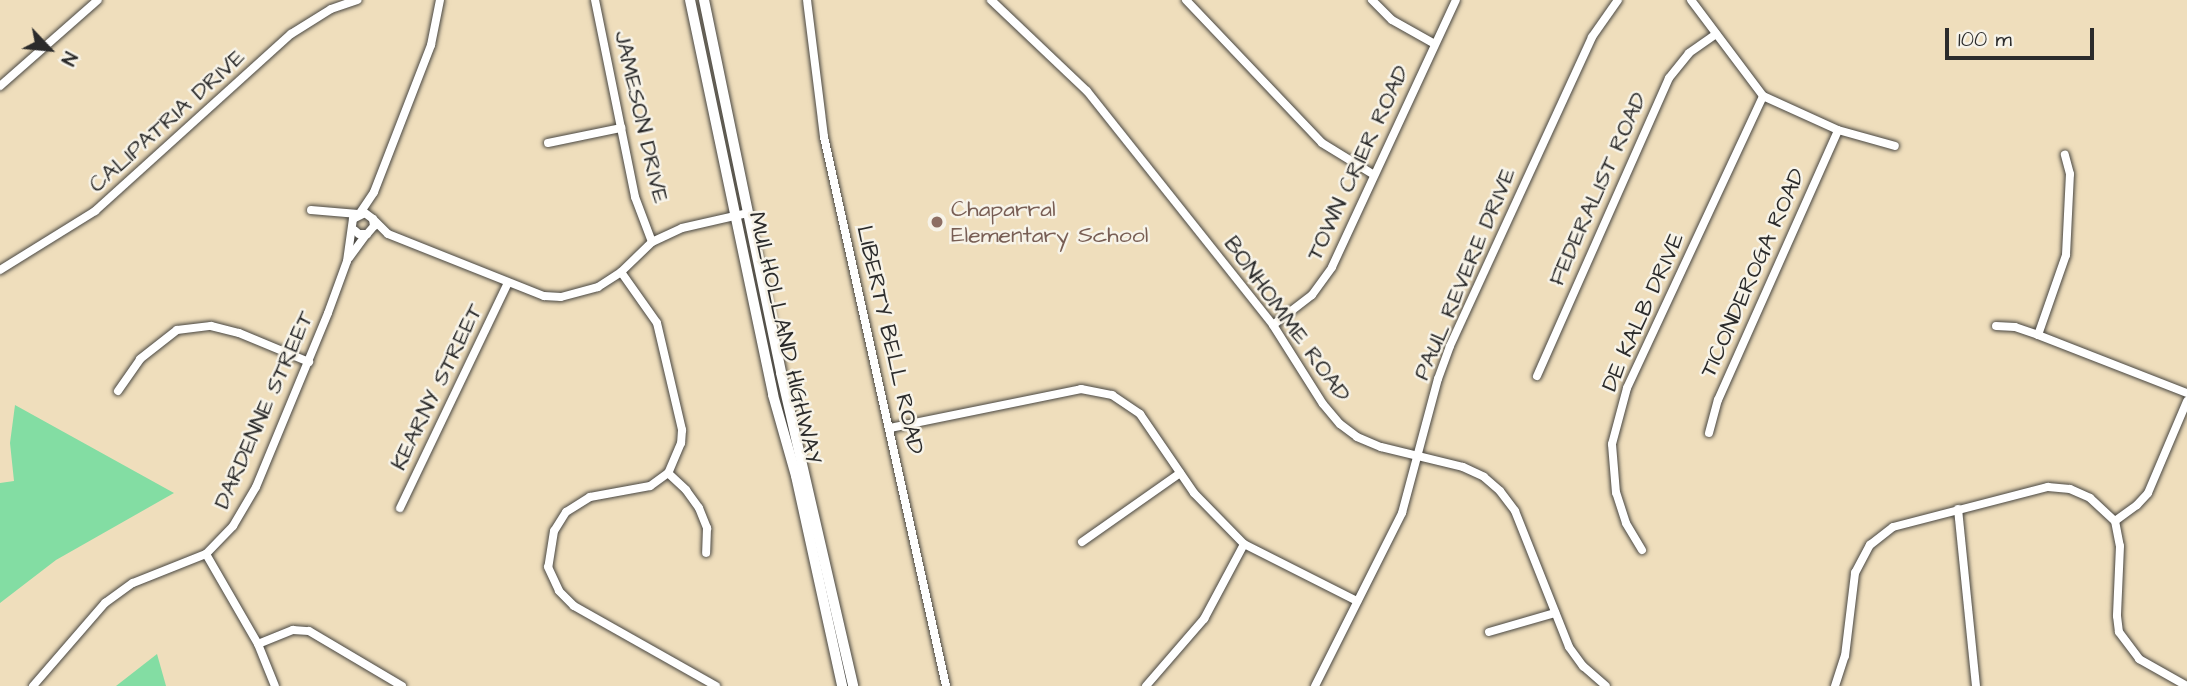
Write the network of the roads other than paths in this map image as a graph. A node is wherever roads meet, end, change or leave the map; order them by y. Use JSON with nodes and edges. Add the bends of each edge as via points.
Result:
{"nodes":[{"id":1,"x":98,"y":0,"type":"edge"},
{"id":2,"x":357,"y":0,"type":"edge"},
{"id":3,"x":440,"y":0,"type":"edge"},
{"id":4,"x":595,"y":0,"type":"edge"},
{"id":5,"x":690,"y":0,"type":"edge"},
{"id":6,"x":704,"y":0,"type":"edge"},
{"id":7,"x":807,"y":0,"type":"edge"},
{"id":8,"x":991,"y":0,"type":"edge"},
{"id":9,"x":1186,"y":0,"type":"edge"},
{"id":10,"x":1372,"y":0,"type":"edge"},
{"id":11,"x":1456,"y":0,"type":"edge"},
{"id":12,"x":1618,"y":0,"type":"edge"},
{"id":13,"x":1691,"y":0,"type":"edge"},
{"id":14,"x":1716,"y":34,"type":"junction"},
{"id":15,"x":1436,"y":44,"type":"junction"},
{"id":16,"x":0,"y":86,"type":"edge"},
{"id":17,"x":1763,"y":96,"type":"junction"},
{"id":18,"x":621,"y":128,"type":"junction"},
{"id":19,"x":1838,"y":130,"type":"junction"},
{"id":20,"x":548,"y":143,"type":"dead end"},
{"id":21,"x":1895,"y":146,"type":"dead end"},
{"id":22,"x":2065,"y":155,"type":"dead end"},
{"id":23,"x":1374,"y":175,"type":"junction"},
{"id":24,"x":374,"y":192,"type":"junction"},
{"id":25,"x":311,"y":210,"type":"dead end"},
{"id":26,"x":337,"y":213,"type":"junction"},
{"id":27,"x":359,"y":213,"type":"junction"},
{"id":28,"x":748,"y":213,"type":"junction"},
{"id":29,"x":735,"y":216,"type":"junction"},
{"id":30,"x":373,"y":218,"type":"junction"},
{"id":31,"x":353,"y":228,"type":"junction"},
{"id":32,"x":367,"y":234,"type":"junction"},
{"id":33,"x":388,"y":234,"type":"junction"},
{"id":34,"x":652,"y":242,"type":"junction"},
{"id":35,"x":347,"y":261,"type":"junction"},
{"id":36,"x":0,"y":270,"type":"edge"},
{"id":37,"x":621,"y":272,"type":"junction"},
{"id":38,"x":508,"y":283,"type":"junction"},
{"id":39,"x":1273,"y":325,"type":"junction"},
{"id":40,"x":1996,"y":327,"type":"dead end"},
{"id":41,"x":2039,"y":335,"type":"junction"},
{"id":42,"x":309,"y":362,"type":"junction"},
{"id":43,"x":1537,"y":376,"type":"dead end"},
{"id":44,"x":118,"y":391,"type":"dead end"},
{"id":45,"x":2187,"y":393,"type":"edge"},
{"id":46,"x":2187,"y":401,"type":"edge"},
{"id":47,"x":890,"y":428,"type":"junction"},
{"id":48,"x":1709,"y":433,"type":"dead end"},
{"id":49,"x":1418,"y":456,"type":"junction"},
{"id":50,"x":667,"y":473,"type":"junction"},
{"id":51,"x":1180,"y":473,"type":"junction"},
{"id":52,"x":400,"y":508,"type":"dead end"},
{"id":53,"x":1958,"y":509,"type":"junction"},
{"id":54,"x":2115,"y":522,"type":"junction"},
{"id":55,"x":1082,"y":542,"type":"dead end"},
{"id":56,"x":1244,"y":544,"type":"junction"},
{"id":57,"x":1642,"y":550,"type":"dead end"},
{"id":58,"x":206,"y":554,"type":"junction"},
{"id":59,"x":706,"y":554,"type":"dead end"},
{"id":60,"x":1357,"y":601,"type":"junction"},
{"id":61,"x":1555,"y":613,"type":"junction"},
{"id":62,"x":1489,"y":632,"type":"dead end"},
{"id":63,"x":258,"y":645,"type":"junction"},
{"id":64,"x":33,"y":686,"type":"edge"},
{"id":65,"x":275,"y":686,"type":"edge"},
{"id":66,"x":402,"y":686,"type":"edge"},
{"id":67,"x":716,"y":686,"type":"edge"},
{"id":68,"x":842,"y":686,"type":"edge"},
{"id":69,"x":853,"y":686,"type":"edge"},
{"id":70,"x":946,"y":686,"type":"edge"},
{"id":71,"x":1146,"y":686,"type":"edge"},
{"id":72,"x":1315,"y":686,"type":"edge"},
{"id":73,"x":1606,"y":686,"type":"edge"},
{"id":74,"x":1835,"y":686,"type":"edge"},
{"id":75,"x":1976,"y":686,"type":"edge"},
{"id":76,"x":2187,"y":686,"type":"edge"}],
"edges":[{"from":1,"to":16,"type":"street"},
{"from":2,"to":36,"type":"street","name":"CALIPATRIA DRIVE","via":[[331,9],[291,34],[96,211]]},
{"from":3,"to":24,"type":"street","via":[[431,45]]},
{"from":4,"to":18,"type":"street","name":"JAMESON DRIVE"},
{"from":5,"to":29,"type":"main road","name":"MULHOLLAND HIGHWAY"},
{"from":6,"to":28,"type":"main road","name":"MULHOLLAND HIGHWAY"},
{"from":7,"to":47,"type":"street","name":"LIBERTY BELL ROAD","via":[[824,138]]},
{"from":8,"to":39,"type":"street","name":"BONHOMME ROAD","via":[[1087,91]]},
{"from":9,"to":23,"type":"street","via":[[1322,143]]},
{"from":10,"to":15,"type":"street","via":[[1392,20]]},
{"from":11,"to":15,"type":"street","name":"TOWN CRIER ROAD"},
{"from":12,"to":49,"type":"street","name":"PAUL REVERE DRIVE","via":[[1592,37],[1450,346]]},
{"from":13,"to":14,"type":"street"},
{"from":14,"to":17,"type":"street"},
{"from":14,"to":43,"type":"street","name":"FEDERALIST ROAD","via":[[1689,53],[1669,78]]},
{"from":15,"to":23,"type":"street","name":"TOWN CRIER ROAD"},
{"from":17,"to":19,"type":"street"},
{"from":17,"to":57,"type":"street","name":"DE KALB DRIVE","via":[[1627,388],[1612,444],[1616,493]]},
{"from":18,"to":20,"type":"street"},
{"from":18,"to":34,"type":"street","name":"JAMESON DRIVE","via":[[635,197]]},
{"from":19,"to":21,"type":"street"},
{"from":19,"to":48,"type":"street","name":"TICONDEROGA ROAD","via":[[1718,400]]},
{"from":22,"to":41,"type":"street","via":[[2070,174],[2066,255]]},
{"from":23,"to":39,"type":"street","name":"TOWN CRIER ROAD","via":[[1324,281]]},
{"from":24,"to":27,"type":"street"},
{"from":24,"to":30,"type":"street"},
{"from":25,"to":26,"type":"street"},
{"from":26,"to":27,"type":"street"},
{"from":26,"to":31,"type":"street"},
{"from":27,"to":30,"type":"street"},
{"from":27,"to":31,"type":"street","name":"DARDENNE STREET"},
{"from":28,"to":29,"type":"street"},
{"from":28,"to":69,"type":"main road","name":"MULHOLLAND HIGHWAY"},
{"from":29,"to":34,"type":"street","via":[[682,228]]},
{"from":29,"to":68,"type":"main road","name":"MULHOLLAND HIGHWAY"},
{"from":30,"to":32,"type":"street","name":"DARDENNE STREET","via":[[374,226]]},
{"from":30,"to":33,"type":"street"},
{"from":31,"to":32,"type":"street"},
{"from":31,"to":35,"type":"street","name":"DARDENNE STREET"},
{"from":32,"to":33,"type":"street"},
{"from":32,"to":35,"type":"street","name":"DARDENNE STREET"},
{"from":33,"to":38,"type":"street"},
{"from":34,"to":37,"type":"street"},
{"from":35,"to":42,"type":"street","name":"DARDENNE STREET"},
{"from":37,"to":38,"type":"street","via":[[588,292],[561,297]]},
{"from":37,"to":50,"type":"street","via":[[657,323],[682,430]]},
{"from":38,"to":52,"type":"street","name":"KEARNY STREET"},
{"from":39,"to":49,"type":"street","name":"BONHOMME ROAD","via":[[1340,424],[1381,447]]},
{"from":40,"to":41,"type":"street"},
{"from":41,"to":45,"type":"street"},
{"from":42,"to":44,"type":"street","via":[[211,326],[177,330],[140,359]]},
{"from":42,"to":58,"type":"street","name":"DARDENNE STREET","via":[[256,487],[233,526]]},
{"from":46,"to":54,"type":"street","via":[[2147,493]]},
{"from":47,"to":51,"type":"street","via":[[1081,389],[1112,394],[1140,414]]},
{"from":47,"to":70,"type":"street","name":"LIBERTY BELL ROAD"},
{"from":49,"to":60,"type":"street","name":"PAUL REVERE DRIVE","via":[[1402,513]]},
{"from":49,"to":61,"type":"street","name":"BONHOMME ROAD","via":[[1464,467],[1500,491],[1515,511]]},
{"from":50,"to":59,"type":"street","via":[[699,508],[707,528]]},
{"from":50,"to":67,"type":"street","via":[[632,491],[590,497],[566,512],[554,531],[548,567],[559,591],[574,606]]},
{"from":51,"to":55,"type":"street"},
{"from":51,"to":56,"type":"street"},
{"from":53,"to":54,"type":"street","via":[[2048,487],[2070,489],[2090,498]]},
{"from":53,"to":74,"type":"street","via":[[1893,527],[1870,545],[1855,573],[1844,656]]},
{"from":53,"to":75,"type":"street"},
{"from":54,"to":76,"type":"street","via":[[2120,546],[2119,632],[2139,659]]},
{"from":56,"to":60,"type":"street"},
{"from":56,"to":71,"type":"street","via":[[1204,619]]},
{"from":58,"to":63,"type":"street"},
{"from":58,"to":64,"type":"street","name":"DARDENNE STREET","via":[[133,583],[105,603]]},
{"from":60,"to":72,"type":"street","name":"PAUL REVERE DRIVE"},
{"from":61,"to":62,"type":"street"},
{"from":61,"to":73,"type":"street","name":"BONHOMME ROAD","via":[[1569,647]]},
{"from":63,"to":65,"type":"street"},
{"from":63,"to":66,"type":"street","via":[[292,630],[309,631]]}]}
